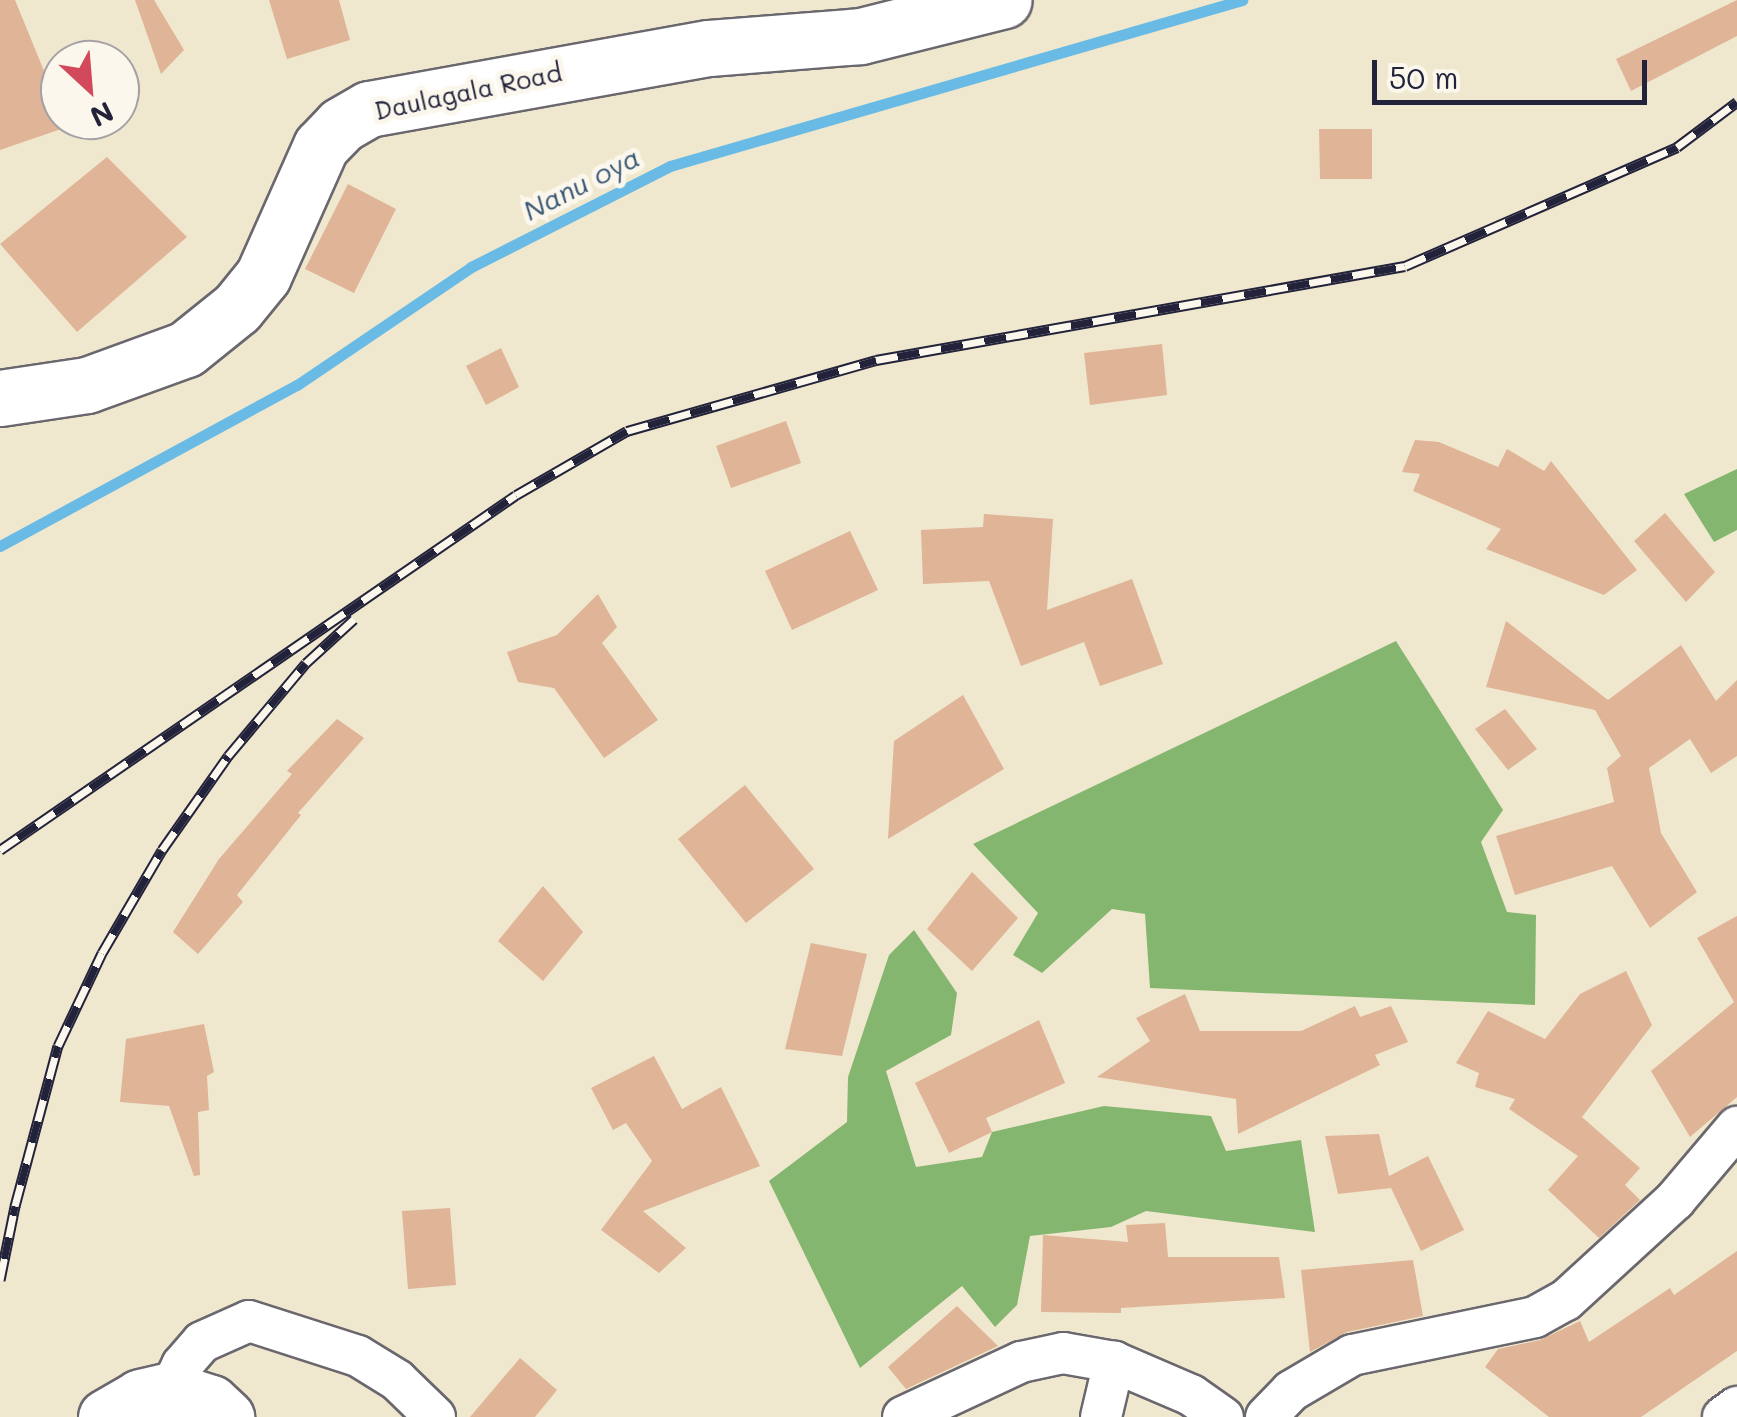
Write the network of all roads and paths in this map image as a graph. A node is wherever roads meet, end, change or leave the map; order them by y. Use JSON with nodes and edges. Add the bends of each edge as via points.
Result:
{"nodes":[{"id":1,"x":1004,"y":0,"type":"edge"},
{"id":2,"x":0,"y":398,"type":"edge"},
{"id":3,"x":1737,"y":1127,"type":"edge"},
{"id":4,"x":1114,"y":1362,"type":"junction"},
{"id":5,"x":170,"y":1390,"type":"junction"},
{"id":6,"x":1737,"y":1406,"type":"edge"},
{"id":7,"x":106,"y":1417,"type":"edge"},
{"id":8,"x":226,"y":1417,"type":"edge"},
{"id":9,"x":435,"y":1417,"type":"edge"},
{"id":10,"x":903,"y":1417,"type":"edge"},
{"id":11,"x":1101,"y":1417,"type":"edge"},
{"id":12,"x":1223,"y":1417,"type":"edge"},
{"id":13,"x":1266,"y":1417,"type":"edge"},
{"id":14,"x":1723,"y":1417,"type":"edge"}],
"edges":[{"from":1,"to":2,"type":"main road","name":"Daulagala Road","via":[[860,36],[709,48],[369,109],[321,146],[263,276],[237,308],[186,349],[86,385]]},
{"from":3,"to":13,"type":"street","via":[[1674,1200],[1566,1300],[1535,1317],[1352,1355],[1291,1391]]},
{"from":4,"to":10,"type":"street","via":[[1042,1354]]},
{"from":4,"to":11,"type":"street"},
{"from":4,"to":12,"type":"street","via":[[1191,1395]]},
{"from":5,"to":7,"type":"main road","via":[[140,1397]]},
{"from":5,"to":8,"type":"main road","via":[[210,1403]]},
{"from":5,"to":9,"type":"street","via":[[202,1342],[249,1321],[358,1356]]},
{"from":6,"to":14,"type":"street"}]}
